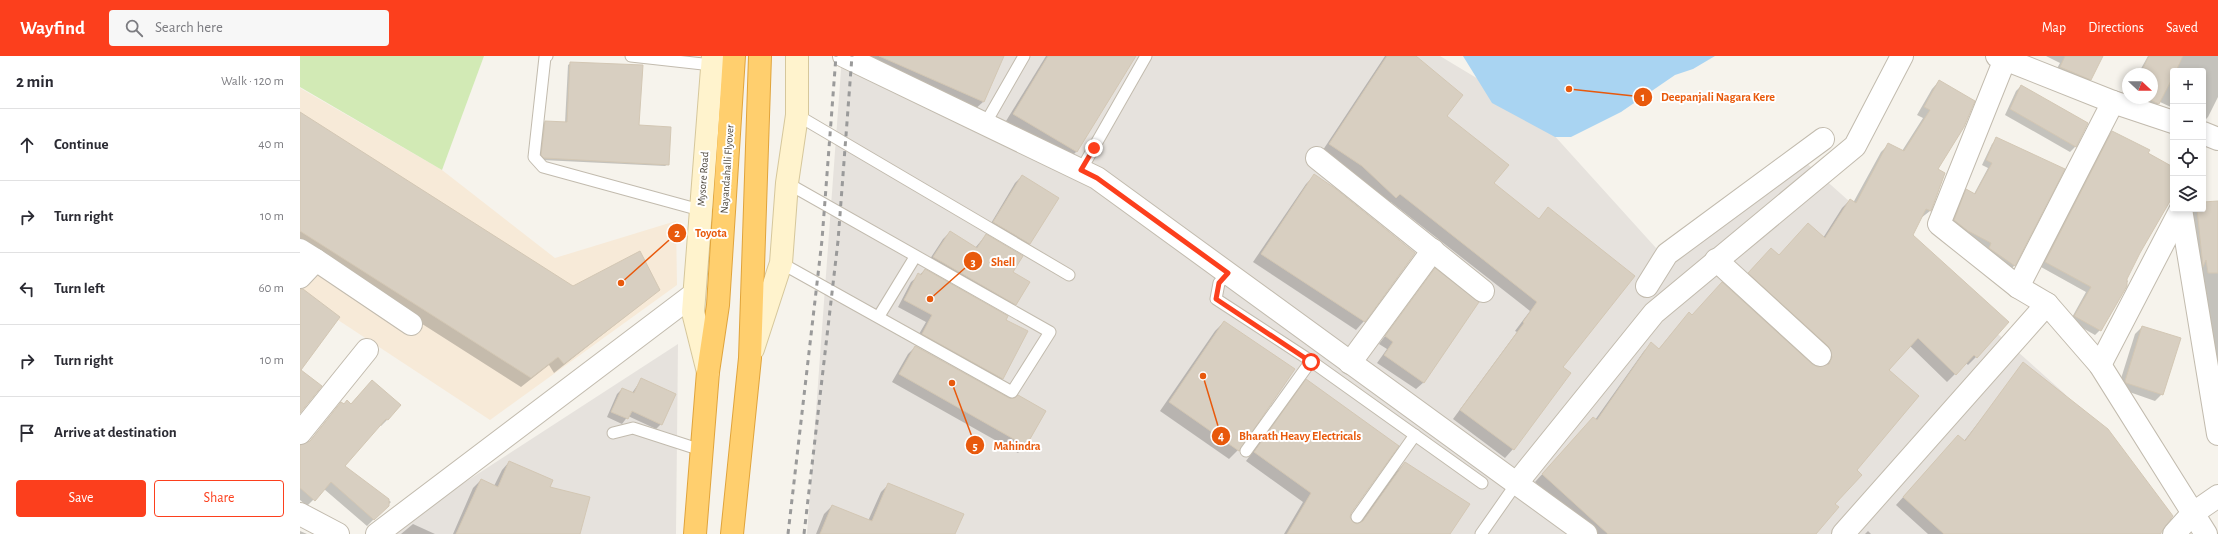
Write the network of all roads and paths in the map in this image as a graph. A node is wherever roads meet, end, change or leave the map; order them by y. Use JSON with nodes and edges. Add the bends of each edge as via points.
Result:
{"nodes":[{"id":1,"x":547,"y":56,"type":"edge"},
{"id":2,"x":631,"y":56,"type":"edge"},
{"id":3,"x":734,"y":56,"type":"edge"},
{"id":4,"x":760,"y":56,"type":"edge"},
{"id":5,"x":797,"y":56,"type":"edge"},
{"id":6,"x":844,"y":56,"type":"edge"},
{"id":7,"x":1024,"y":56,"type":"edge"},
{"id":8,"x":1146,"y":56,"type":"edge"},
{"id":9,"x":1902,"y":56,"type":"edge"},
{"id":10,"x":2001,"y":58,"type":"edge"},
{"id":11,"x":712,"y":60,"type":"edge"},
{"id":12,"x":2113,"y":102,"type":"junction"},
{"id":13,"x":797,"y":115,"type":"junction"},
{"id":14,"x":2170,"y":121,"type":"edge"},
{"id":15,"x":985,"y":124,"type":"junction"},
{"id":16,"x":1823,"y":139,"type":"dead end"},
{"id":17,"x":1317,"y":158,"type":"dead end"},
{"id":18,"x":1081,"y":170,"type":"junction"},
{"id":19,"x":787,"y":183,"type":"junction"},
{"id":20,"x":700,"y":210,"type":"junction"},
{"id":21,"x":2179,"y":212,"type":"edge"},
{"id":22,"x":2181,"y":212,"type":"edge"},
{"id":23,"x":1433,"y":250,"type":"junction"},
{"id":24,"x":308,"y":255,"type":"edge"},
{"id":25,"x":915,"y":257,"type":"junction"},
{"id":26,"x":1716,"y":260,"type":"junction"},
{"id":27,"x":781,"y":263,"type":"junction"},
{"id":28,"x":1228,"y":273,"type":"junction"},
{"id":29,"x":1069,"y":275,"type":"dead end"},
{"id":30,"x":300,"y":277,"type":"edge"},
{"id":31,"x":1647,"y":286,"type":"dead end"},
{"id":32,"x":2018,"y":287,"type":"junction"},
{"id":33,"x":1483,"y":291,"type":"dead end"},
{"id":34,"x":694,"y":294,"type":"junction"},
{"id":35,"x":2047,"y":304,"type":"junction"},
{"id":36,"x":718,"y":306,"type":"joint"},
{"id":37,"x":878,"y":316,"type":"junction"},
{"id":38,"x":411,"y":324,"type":"dead end"},
{"id":39,"x":367,"y":350,"type":"dead end"},
{"id":40,"x":1820,"y":355,"type":"dead end"},
{"id":41,"x":750,"y":358,"type":"junction"},
{"id":42,"x":1311,"y":362,"type":"junction"},
{"id":43,"x":1350,"y":363,"type":"junction"},
{"id":44,"x":2100,"y":364,"type":"junction"},
{"id":45,"x":708,"y":372,"type":"junction"},
{"id":46,"x":613,"y":433,"type":"dead end"},
{"id":47,"x":300,"y":434,"type":"edge"},
{"id":48,"x":2218,"y":434,"type":"edge"},
{"id":49,"x":1415,"y":435,"type":"junction"},
{"id":50,"x":701,"y":450,"type":"junction"},
{"id":51,"x":1246,"y":451,"type":"dead end"},
{"id":52,"x":1482,"y":483,"type":"dead end"},
{"id":53,"x":1516,"y":484,"type":"junction"},
{"id":54,"x":2218,"y":496,"type":"edge"},
{"id":55,"x":300,"y":514,"type":"edge"},
{"id":56,"x":2192,"y":514,"type":"junction"},
{"id":57,"x":1357,"y":517,"type":"dead end"},
{"id":58,"x":338,"y":534,"type":"edge"},
{"id":59,"x":377,"y":534,"type":"edge"},
{"id":60,"x":692,"y":534,"type":"edge"},
{"id":61,"x":732,"y":534,"type":"edge"},
{"id":62,"x":1481,"y":534,"type":"edge"},
{"id":63,"x":1586,"y":534,"type":"edge"},
{"id":64,"x":1843,"y":534,"type":"edge"},
{"id":65,"x":2174,"y":534,"type":"edge"},
{"id":66,"x":2206,"y":534,"type":"edge"}],
"edges":[{"from":1,"to":20,"type":"lane","via":[[534,157],[543,167]]},
{"from":2,"to":11,"type":"lane"},
{"from":3,"to":36,"type":"highway","name":"Nayandahalli Flyover"},
{"from":4,"to":41,"type":"highway"},
{"from":5,"to":13,"type":"street"},
{"from":6,"to":15,"type":"street"},
{"from":7,"to":15,"type":"lane"},
{"from":8,"to":18,"type":"lane"},
{"from":9,"to":26,"type":"street","via":[[1855,146]]},
{"from":10,"to":12,"type":"street"},
{"from":10,"to":32,"type":"street","via":[[1939,224]]},
{"from":11,"to":20,"type":"street","name":"Mysore Road"},
{"from":12,"to":14,"type":"street"},
{"from":12,"to":32,"type":"street"},
{"from":13,"to":19,"type":"street"},
{"from":13,"to":29,"type":"lane"},
{"from":15,"to":18,"type":"street"},
{"from":16,"to":31,"type":"street","via":[[1667,254]]},
{"from":17,"to":23,"type":"street"},
{"from":18,"to":28,"type":"street","via":[[1097,178]]},
{"from":19,"to":25,"type":"lane"},
{"from":19,"to":27,"type":"street"},
{"from":20,"to":34,"type":"street","name":"Mysore Road"},
{"from":21,"to":44,"type":"street"},
{"from":22,"to":48,"type":"street"},
{"from":23,"to":33,"type":"street"},
{"from":23,"to":43,"type":"street"},
{"from":24,"to":30,"type":"street"},
{"from":24,"to":38,"type":"street"},
{"from":25,"to":37,"type":"lane"},
{"from":25,"to":37,"type":"lane","via":[[1050,332],[1012,392]]},
{"from":26,"to":40,"type":"street"},
{"from":26,"to":53,"type":"street","via":[[1654,313]]},
{"from":27,"to":37,"type":"lane"},
{"from":27,"to":41,"type":"street"},
{"from":28,"to":42,"type":"lane","via":[[1219,283],[1216,299]]},
{"from":28,"to":43,"type":"street"},
{"from":32,"to":35,"type":"street"},
{"from":34,"to":45,"type":"street","name":"Mysore Road","via":[[693,312]]},
{"from":34,"to":59,"type":"street"},
{"from":35,"to":44,"type":"street"},
{"from":35,"to":64,"type":"street"},
{"from":36,"to":45,"type":"highway","name":"Mysore Road"},
{"from":39,"to":47,"type":"street"},
{"from":41,"to":61,"type":"highway"},
{"from":42,"to":49,"type":"lane"},
{"from":42,"to":51,"type":"lane"},
{"from":43,"to":53,"type":"street"},
{"from":44,"to":56,"type":"street"},
{"from":45,"to":50,"type":"highway","name":"Mysore Road"},
{"from":46,"to":50,"type":"lane","via":[[633,428]]},
{"from":49,"to":52,"type":"lane"},
{"from":49,"to":57,"type":"lane"},
{"from":50,"to":60,"type":"highway","name":"Mysore Road"},
{"from":53,"to":62,"type":"lane"},
{"from":53,"to":63,"type":"street"},
{"from":54,"to":56,"type":"street"},
{"from":55,"to":58,"type":"street"},
{"from":56,"to":65,"type":"street"},
{"from":56,"to":66,"type":"street"}]}
